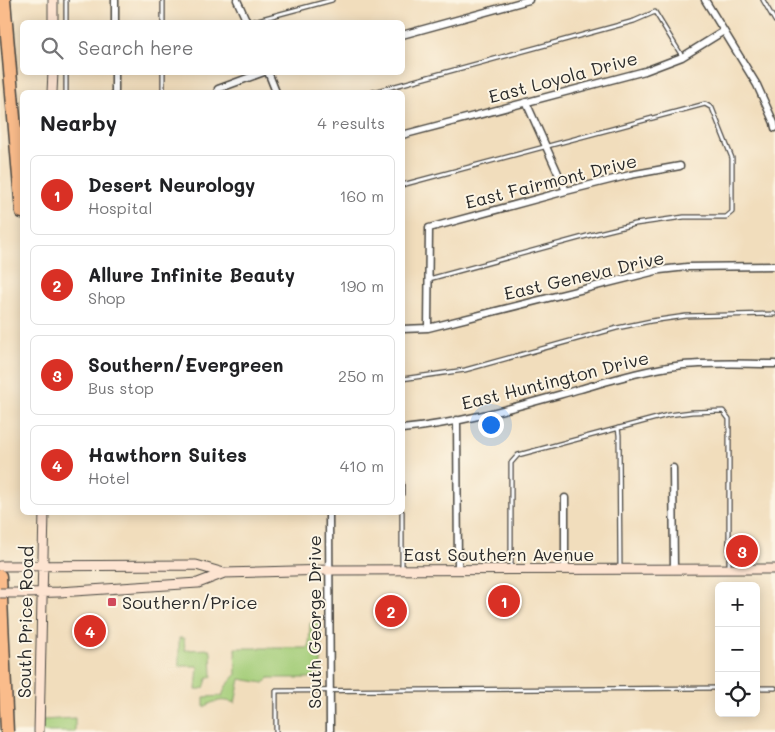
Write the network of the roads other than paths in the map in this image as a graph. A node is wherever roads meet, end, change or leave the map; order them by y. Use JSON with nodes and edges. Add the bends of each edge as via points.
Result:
{"nodes":[{"id":1,"x":4,"y":0,"type":"edge"},
{"id":2,"x":53,"y":0,"type":"edge"},
{"id":3,"x":66,"y":0,"type":"edge"},
{"id":4,"x":115,"y":0,"type":"edge"},
{"id":5,"x":163,"y":0,"type":"edge"},
{"id":6,"x":237,"y":0,"type":"edge"},
{"id":7,"x":332,"y":0,"type":"edge"},
{"id":8,"x":529,"y":0,"type":"edge"},
{"id":9,"x":705,"y":0,"type":"edge"},
{"id":10,"x":763,"y":0,"type":"edge"},
{"id":11,"x":53,"y":20,"type":"edge"},
{"id":12,"x":66,"y":20,"type":"edge"},
{"id":13,"x":115,"y":20,"type":"edge"},
{"id":14,"x":163,"y":20,"type":"edge"},
{"id":15,"x":247,"y":20,"type":"edge"},
{"id":16,"x":256,"y":20,"type":"edge"},
{"id":17,"x":775,"y":20,"type":"edge"},
{"id":18,"x":724,"y":31,"type":"junction"},
{"id":19,"x":405,"y":33,"type":"edge"},
{"id":20,"x":682,"y":57,"type":"junction"},
{"id":21,"x":52,"y":75,"type":"edge"},
{"id":22,"x":66,"y":75,"type":"edge"},
{"id":23,"x":115,"y":75,"type":"edge"},
{"id":24,"x":163,"y":75,"type":"edge"},
{"id":25,"x":256,"y":75,"type":"edge"},
{"id":26,"x":269,"y":75,"type":"edge"},
{"id":27,"x":218,"y":89,"type":"dead end"},
{"id":28,"x":52,"y":90,"type":"edge"},
{"id":29,"x":66,"y":90,"type":"edge"},
{"id":30,"x":115,"y":90,"type":"edge"},
{"id":31,"x":163,"y":90,"type":"edge"},
{"id":32,"x":275,"y":90,"type":"edge"},
{"id":33,"x":380,"y":90,"type":"edge"},
{"id":34,"x":526,"y":102,"type":"junction"},
{"id":35,"x":775,"y":128,"type":"edge"},
{"id":36,"x":405,"y":134,"type":"edge"},
{"id":37,"x":546,"y":146,"type":"junction"},
{"id":38,"x":680,"y":166,"type":"dead end"},
{"id":39,"x":405,"y":183,"type":"edge"},
{"id":40,"x":20,"y":189,"type":"edge"},
{"id":41,"x":566,"y":191,"type":"junction"},
{"id":42,"x":775,"y":266,"type":"edge"},
{"id":43,"x":429,"y":279,"type":"junction"},
{"id":44,"x":775,"y":314,"type":"edge"},
{"id":45,"x":428,"y":328,"type":"junction"},
{"id":46,"x":405,"y":330,"type":"edge"},
{"id":47,"x":775,"y":364,"type":"edge"},
{"id":48,"x":405,"y":379,"type":"edge"},
{"id":49,"x":458,"y":420,"type":"junction"},
{"id":50,"x":618,"y":428,"type":"junction"},
{"id":51,"x":405,"y":429,"type":"edge"},
{"id":52,"x":673,"y":468,"type":"dead end"},
{"id":53,"x":565,"y":498,"type":"dead end"},
{"id":54,"x":44,"y":515,"type":"edge"},
{"id":55,"x":329,"y":515,"type":"edge"},
{"id":56,"x":402,"y":515,"type":"edge"},
{"id":57,"x":43,"y":565,"type":"junction"},
{"id":58,"x":0,"y":566,"type":"edge"},
{"id":59,"x":620,"y":569,"type":"junction"},
{"id":60,"x":674,"y":569,"type":"junction"},
{"id":61,"x":729,"y":569,"type":"junction"},
{"id":62,"x":775,"y":569,"type":"edge"},
{"id":63,"x":329,"y":570,"type":"junction"},
{"id":64,"x":402,"y":570,"type":"junction"},
{"id":65,"x":458,"y":570,"type":"junction"},
{"id":66,"x":511,"y":570,"type":"junction"},
{"id":67,"x":565,"y":570,"type":"junction"},
{"id":68,"x":224,"y":573,"type":"junction"},
{"id":69,"x":0,"y":576,"type":"edge"},
{"id":70,"x":43,"y":592,"type":"junction"},
{"id":71,"x":0,"y":593,"type":"edge"},
{"id":72,"x":715,"y":688,"type":"edge"},
{"id":73,"x":760,"y":688,"type":"edge"},
{"id":74,"x":775,"y":688,"type":"edge"},
{"id":75,"x":330,"y":690,"type":"junction"},
{"id":76,"x":7,"y":732,"type":"edge"},
{"id":77,"x":39,"y":732,"type":"edge"},
{"id":78,"x":276,"y":732,"type":"edge"},
{"id":79,"x":330,"y":732,"type":"edge"}],
"edges":[{"from":1,"to":40,"type":"highway"},
{"from":2,"to":11,"type":"main road"},
{"from":3,"to":12,"type":"lane"},
{"from":4,"to":13,"type":"street"},
{"from":5,"to":14,"type":"lane"},
{"from":6,"to":15,"type":"street"},
{"from":7,"to":16,"type":"lane"},
{"from":8,"to":19,"type":"street"},
{"from":9,"to":18,"type":"street"},
{"from":10,"to":17,"type":"lane"},
{"from":18,"to":20,"type":"street","name":"East Loyola Drive"},
{"from":18,"to":35,"type":"street","via":[[757,85]]},
{"from":20,"to":33,"type":"lane","via":[[655,12],[634,21]]},
{"from":20,"to":34,"type":"street","name":"East Loyola Drive","via":[[645,71]]},
{"from":21,"to":28,"type":"main road"},
{"from":22,"to":29,"type":"lane"},
{"from":23,"to":30,"type":"street"},
{"from":24,"to":31,"type":"lane"},
{"from":25,"to":27,"type":"street"},
{"from":26,"to":32,"type":"street"},
{"from":34,"to":36,"type":"street","name":"East Loyola Drive"},
{"from":34,"to":37,"type":"street"},
{"from":37,"to":39,"type":"lane"},
{"from":37,"to":41,"type":"street"},
{"from":37,"to":43,"type":"lane","via":[[705,104],[712,108],[732,158],[732,212],[726,217],[635,224]]},
{"from":38,"to":41,"type":"street","name":"East Fairmont Drive"},
{"from":41,"to":43,"type":"street","name":"East Fairmont Drive","via":[[429,228]]},
{"from":42,"to":45,"type":"street","name":"East Geneva Drive","via":[[660,270]]},
{"from":43,"to":45,"type":"street"},
{"from":44,"to":48,"type":"lane","via":[[686,316],[651,321],[465,370]]},
{"from":45,"to":46,"type":"street","name":"East Geneva Drive"},
{"from":47,"to":49,"type":"street","name":"East Huntington Drive","via":[[675,366]]},
{"from":49,"to":51,"type":"street","name":"East Huntington Drive"},
{"from":49,"to":65,"type":"street"},
{"from":50,"to":59,"type":"lane"},
{"from":50,"to":61,"type":"lane","via":[[692,412],[723,411],[730,419]]},
{"from":50,"to":66,"type":"lane","via":[[518,455],[511,463]]},
{"from":52,"to":60,"type":"street"},
{"from":53,"to":67,"type":"street"},
{"from":54,"to":57,"type":"main road","name":"South Price Road"},
{"from":55,"to":63,"type":"street","name":"South George Drive"},
{"from":56,"to":64,"type":"lane"},
{"from":57,"to":58,"type":"main road","name":"East Southern Avenue"},
{"from":57,"to":68,"type":"main road","name":"East Southern Avenue","via":[[196,565]]},
{"from":57,"to":70,"type":"main road","name":"South Price Road"},
{"from":59,"to":60,"type":"main road","name":"East Southern Avenue"},
{"from":59,"to":67,"type":"main road","name":"East Southern Avenue"},
{"from":60,"to":61,"type":"main road","name":"East Southern Avenue"},
{"from":61,"to":62,"type":"main road","name":"East Southern Avenue"},
{"from":63,"to":64,"type":"main road","name":"East Southern Avenue"},
{"from":63,"to":68,"type":"main road","name":"East Southern Avenue"},
{"from":63,"to":75,"type":"street","name":"South George Drive"},
{"from":64,"to":65,"type":"main road","name":"East Southern Avenue"},
{"from":65,"to":66,"type":"main road","name":"East Southern Avenue"},
{"from":66,"to":67,"type":"main road","name":"East Southern Avenue"},
{"from":68,"to":70,"type":"main road","name":"East Southern Avenue","via":[[198,583]]},
{"from":69,"to":76,"type":"highway"},
{"from":70,"to":71,"type":"main road","name":"East Southern Avenue","bridge":true},
{"from":70,"to":77,"type":"main road","name":"South Price Road"},
{"from":72,"to":75,"type":"lane"},
{"from":73,"to":74,"type":"lane"},
{"from":75,"to":78,"type":"lane","via":[[276,691]]},
{"from":75,"to":79,"type":"street","name":"South George Drive"}]}
